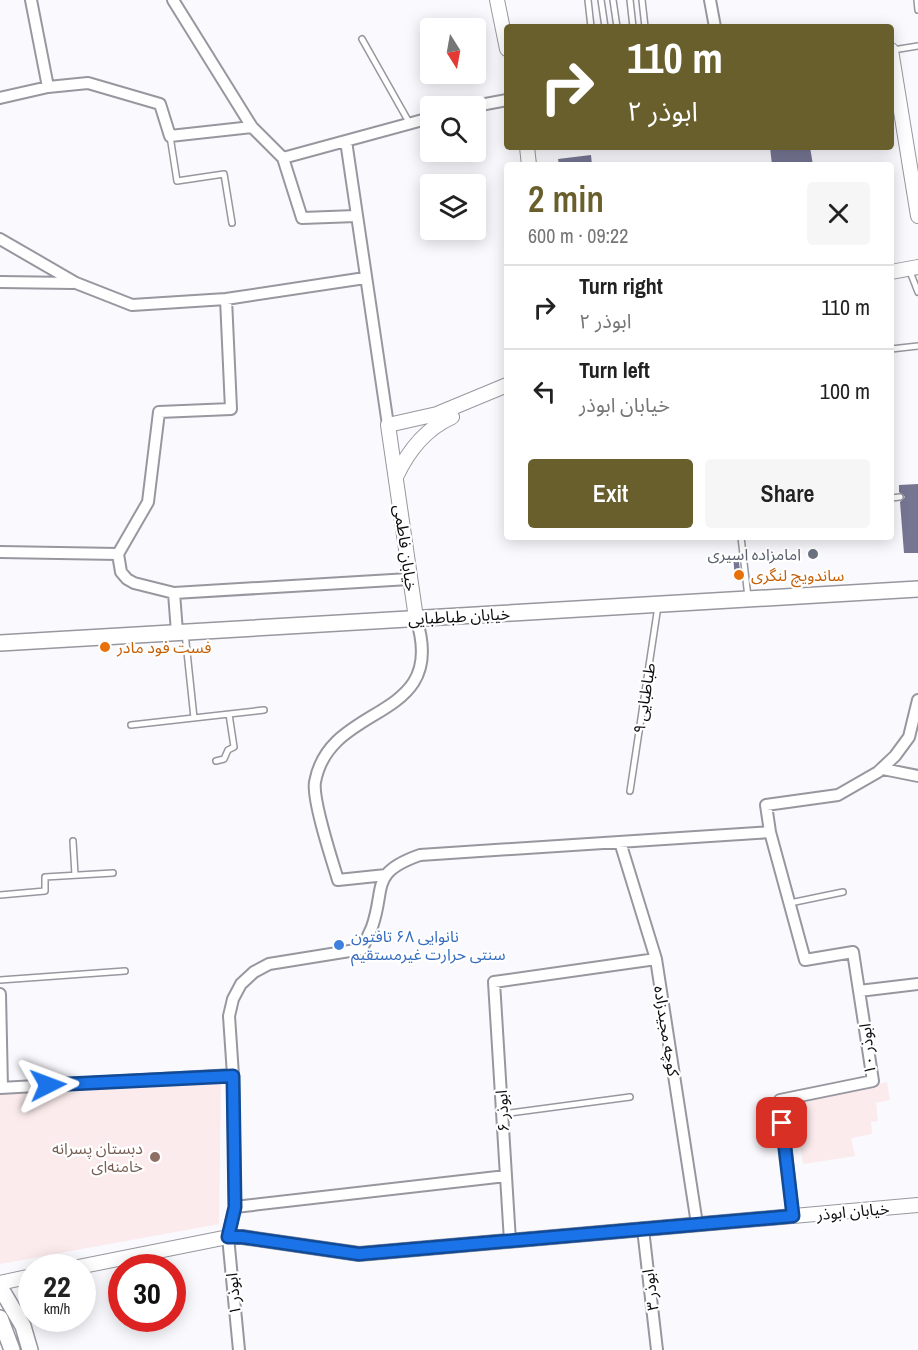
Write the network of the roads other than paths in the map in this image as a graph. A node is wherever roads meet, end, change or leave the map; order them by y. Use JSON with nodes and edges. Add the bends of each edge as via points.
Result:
{"nodes":[{"id":1,"x":31,"y":0,"type":"edge"},
{"id":2,"x":173,"y":0,"type":"edge"},
{"id":3,"x":497,"y":0,"type":"edge"},
{"id":4,"x":588,"y":0,"type":"edge"},
{"id":5,"x":602,"y":0,"type":"edge"},
{"id":6,"x":614,"y":0,"type":"edge"},
{"id":7,"x":630,"y":0,"type":"edge"},
{"id":8,"x":642,"y":0,"type":"edge"},
{"id":9,"x":710,"y":0,"type":"edge"},
{"id":10,"x":916,"y":0,"type":"edge"},
{"id":11,"x":918,"y":10,"type":"edge"},
{"id":12,"x":591,"y":24,"type":"edge"},
{"id":13,"x":605,"y":24,"type":"edge"},
{"id":14,"x":617,"y":24,"type":"edge"},
{"id":15,"x":633,"y":24,"type":"edge"},
{"id":16,"x":645,"y":24,"type":"edge"},
{"id":17,"x":714,"y":24,"type":"edge"},
{"id":18,"x":504,"y":34,"type":"edge"},
{"id":19,"x":362,"y":39,"type":"dead end"},
{"id":20,"x":918,"y":46,"type":"edge"},
{"id":21,"x":894,"y":50,"type":"edge"},
{"id":22,"x":894,"y":63,"type":"edge"},
{"id":23,"x":48,"y":87,"type":"junction"},
{"id":24,"x":0,"y":98,"type":"edge"},
{"id":25,"x":504,"y":101,"type":"edge"},
{"id":26,"x":486,"y":104,"type":"edge"},
{"id":27,"x":420,"y":121,"type":"edge"},
{"id":28,"x":410,"y":124,"type":"junction"},
{"id":29,"x":252,"y":126,"type":"junction"},
{"id":30,"x":170,"y":136,"type":"junction"},
{"id":31,"x":346,"y":141,"type":"junction"},
{"id":32,"x":283,"y":158,"type":"junction"},
{"id":33,"x":356,"y":216,"type":"junction"},
{"id":34,"x":918,"y":216,"type":"edge"},
{"id":35,"x":232,"y":223,"type":"dead end"},
{"id":36,"x":0,"y":239,"type":"edge"},
{"id":37,"x":914,"y":268,"type":"edge"},
{"id":38,"x":894,"y":271,"type":"edge"},
{"id":39,"x":365,"y":278,"type":"junction"},
{"id":40,"x":0,"y":282,"type":"edge"},
{"id":41,"x":76,"y":283,"type":"junction"},
{"id":42,"x":918,"y":292,"type":"edge"},
{"id":43,"x":226,"y":299,"type":"junction"},
{"id":44,"x":918,"y":346,"type":"edge"},
{"id":45,"x":894,"y":349,"type":"edge"},
{"id":46,"x":504,"y":386,"type":"edge"},
{"id":47,"x":504,"y":394,"type":"edge"},
{"id":48,"x":388,"y":425,"type":"junction"},
{"id":49,"x":396,"y":477,"type":"junction"},
{"id":50,"x":894,"y":498,"type":"edge"},
{"id":51,"x":900,"y":498,"type":"dead end"},
{"id":52,"x":741,"y":540,"type":"edge"},
{"id":53,"x":0,"y":552,"type":"edge"},
{"id":54,"x":118,"y":554,"type":"junction"},
{"id":55,"x":409,"y":579,"type":"junction"},
{"id":56,"x":918,"y":589,"type":"edge"},
{"id":57,"x":174,"y":593,"type":"junction"},
{"id":58,"x":748,"y":599,"type":"junction"},
{"id":59,"x":658,"y":604,"type":"junction"},
{"id":60,"x":416,"y":618,"type":"junction"},
{"id":61,"x":181,"y":632,"type":"junction"},
{"id":62,"x":0,"y":643,"type":"edge"},
{"id":63,"x":918,"y":700,"type":"edge"},
{"id":64,"x":264,"y":710,"type":"dead end"},
{"id":65,"x":229,"y":714,"type":"junction"},
{"id":66,"x":916,"y":717,"type":"edge"},
{"id":67,"x":195,"y":718,"type":"junction"},
{"id":68,"x":131,"y":725,"type":"dead end"},
{"id":69,"x":216,"y":761,"type":"dead end"},
{"id":70,"x":883,"y":769,"type":"junction"},
{"id":71,"x":918,"y":776,"type":"edge"},
{"id":72,"x":630,"y":791,"type":"dead end"},
{"id":73,"x":770,"y":832,"type":"junction"},
{"id":74,"x":73,"y":842,"type":"dead end"},
{"id":75,"x":620,"y":842,"type":"junction"},
{"id":76,"x":113,"y":873,"type":"dead end"},
{"id":77,"x":75,"y":875,"type":"junction"},
{"id":78,"x":386,"y":875,"type":"junction"},
{"id":79,"x":843,"y":892,"type":"dead end"},
{"id":80,"x":0,"y":895,"type":"edge"},
{"id":81,"x":790,"y":903,"type":"junction"},
{"id":82,"x":656,"y":959,"type":"junction"},
{"id":83,"x":125,"y":971,"type":"dead end"},
{"id":84,"x":0,"y":980,"type":"edge"},
{"id":85,"x":918,"y":984,"type":"edge"},
{"id":86,"x":859,"y":991,"type":"junction"},
{"id":87,"x":0,"y":994,"type":"edge"},
{"id":88,"x":233,"y":1076,"type":"junction"},
{"id":89,"x":1,"y":1088,"type":"edge"},
{"id":90,"x":630,"y":1097,"type":"dead end"},
{"id":91,"x":502,"y":1114,"type":"junction"},
{"id":92,"x":506,"y":1176,"type":"junction"},
{"id":93,"x":918,"y":1205,"type":"edge"},
{"id":94,"x":235,"y":1207,"type":"junction"},
{"id":95,"x":793,"y":1216,"type":"junction"},
{"id":96,"x":697,"y":1224,"type":"junction"},
{"id":97,"x":643,"y":1229,"type":"junction"},
{"id":98,"x":228,"y":1237,"type":"junction"},
{"id":99,"x":510,"y":1241,"type":"junction"},
{"id":100,"x":96,"y":1263,"type":"edge"},
{"id":101,"x":18,"y":1280,"type":"edge"},
{"id":102,"x":0,"y":1285,"type":"edge"},
{"id":103,"x":0,"y":1318,"type":"edge"},
{"id":104,"x":12,"y":1350,"type":"edge"},
{"id":105,"x":30,"y":1350,"type":"edge"},
{"id":106,"x":238,"y":1350,"type":"edge"},
{"id":107,"x":657,"y":1350,"type":"edge"}],
"edges":[{"from":1,"to":23,"type":"street"},
{"from":2,"to":29,"type":"street"},
{"from":3,"to":18,"type":"street"},
{"from":4,"to":12,"type":"lane"},
{"from":5,"to":13,"type":"lane"},
{"from":6,"to":14,"type":"lane"},
{"from":7,"to":15,"type":"lane"},
{"from":8,"to":16,"type":"lane"},
{"from":9,"to":17,"type":"street"},
{"from":10,"to":11,"type":"lane"},
{"from":19,"to":28,"type":"lane"},
{"from":20,"to":21,"type":"lane"},
{"from":22,"to":34,"type":"street"},
{"from":23,"to":24,"type":"street"},
{"from":23,"to":30,"type":"street","via":[[88,83],[160,104]]},
{"from":25,"to":26,"type":"street"},
{"from":27,"to":28,"type":"street"},
{"from":28,"to":31,"type":"street"},
{"from":29,"to":30,"type":"street"},
{"from":29,"to":32,"type":"street"},
{"from":30,"to":35,"type":"lane","via":[[177,181],[224,174]]},
{"from":31,"to":32,"type":"street"},
{"from":31,"to":33,"type":"street"},
{"from":32,"to":33,"type":"street","via":[[302,218]]},
{"from":33,"to":39,"type":"street"},
{"from":36,"to":41,"type":"street"},
{"from":37,"to":38,"type":"street"},
{"from":37,"to":42,"type":"lane"},
{"from":39,"to":43,"type":"street"},
{"from":39,"to":48,"type":"street"},
{"from":40,"to":41,"type":"street"},
{"from":41,"to":43,"type":"street","via":[[132,305]]},
{"from":43,"to":54,"type":"street","via":[[231,409],[159,412],[148,502]]},
{"from":44,"to":45,"type":"lane"},
{"from":46,"to":48,"type":"street","via":[[437,414]]},
{"from":47,"to":49,"type":"street","via":[[439,422],[407,454]]},
{"from":48,"to":49,"type":"street","name":"خیابان فاطمی"},
{"from":49,"to":55,"type":"street","name":"خیابان فاطمی"},
{"from":50,"to":51,"type":"lane"},
{"from":52,"to":58,"type":"lane"},
{"from":53,"to":54,"type":"street"},
{"from":54,"to":57,"type":"street","via":[[121,572],[127,579]]},
{"from":55,"to":57,"type":"street"},
{"from":55,"to":60,"type":"street","name":"خیابان فاطمی"},
{"from":56,"to":58,"type":"main road","name":"خیابان طباطبایی"},
{"from":57,"to":61,"type":"street"},
{"from":58,"to":59,"type":"main road","name":"خیابان طباطبایی"},
{"from":59,"to":60,"type":"main road","name":"خیابان طباطبایی"},
{"from":59,"to":72,"type":"lane","name":"طباطبایی ۹"},
{"from":60,"to":61,"type":"main road","name":"خیابان طباطبایی"},
{"from":60,"to":78,"type":"street","via":[[421,634],[422,668],[408,691],[386,710],[358,722],[336,741],[321,760],[314,785],[338,880]]},
{"from":61,"to":62,"type":"main road","name":"خیابان طباطبایی"},
{"from":61,"to":67,"type":"lane"},
{"from":63,"to":66,"type":"street"},
{"from":64,"to":65,"type":"lane"},
{"from":65,"to":67,"type":"lane"},
{"from":65,"to":69,"type":"lane","via":[[234,747],[224,759]]},
{"from":66,"to":70,"type":"street","via":[[909,737]]},
{"from":67,"to":68,"type":"lane"},
{"from":70,"to":71,"type":"street"},
{"from":70,"to":73,"type":"street","via":[[838,795],[766,805]]},
{"from":73,"to":75,"type":"street"},
{"from":73,"to":81,"type":"street"},
{"from":74,"to":77,"type":"lane"},
{"from":75,"to":78,"type":"street","via":[[420,855]]},
{"from":75,"to":82,"type":"street","name":"کوچه مجیدزاده"},
{"from":76,"to":77,"type":"lane"},
{"from":77,"to":80,"type":"lane","via":[[45,877],[45,891]]},
{"from":78,"to":88,"type":"street","name":"ابوذر ۱","via":[[378,886],[372,926],[362,949],[269,964],[241,984],[232,999],[229,1016]]},
{"from":79,"to":81,"type":"lane"},
{"from":81,"to":86,"type":"street","name":"ابوذر ۱۰","via":[[805,960],[853,952]]},
{"from":82,"to":91,"type":"street","name":"ابوذر ۶","via":[[494,982]]},
{"from":82,"to":96,"type":"street","name":"کوچه مجیدزاده"},
{"from":83,"to":84,"type":"lane"},
{"from":85,"to":86,"type":"street"},
{"from":86,"to":95,"type":"street","name":"ابوذر ۱۰","via":[[873,1080],[780,1100]]},
{"from":87,"to":89,"type":"street"},
{"from":88,"to":89,"type":"street"},
{"from":88,"to":94,"type":"street","name":"ابوذر ۱"},
{"from":90,"to":91,"type":"lane"},
{"from":91,"to":92,"type":"street","name":"ابوذر ۶"},
{"from":92,"to":94,"type":"street"},
{"from":92,"to":99,"type":"street","name":"ابوذر ۶"},
{"from":93,"to":95,"type":"street","name":"خیابان ابوذر"},
{"from":94,"to":98,"type":"street","name":"ابوذر ۱"},
{"from":95,"to":96,"type":"street","name":"خیابان ابوذر"},
{"from":96,"to":97,"type":"street","name":"خیابان ابوذر"},
{"from":97,"to":99,"type":"street","name":"خیابان ابوذر"},
{"from":97,"to":107,"type":"street","name":"ابوذر ۳"},
{"from":98,"to":99,"type":"street","name":"خیابان ابوذر","via":[[359,1254]]},
{"from":98,"to":100,"type":"street","name":"خیابان ابوذر"},
{"from":98,"to":106,"type":"street","name":"ابوذر ۱"},
{"from":101,"to":102,"type":"street"},
{"from":102,"to":105,"type":"main road","via":[[23,1326]]},
{"from":103,"to":104,"type":"main road"}]}
